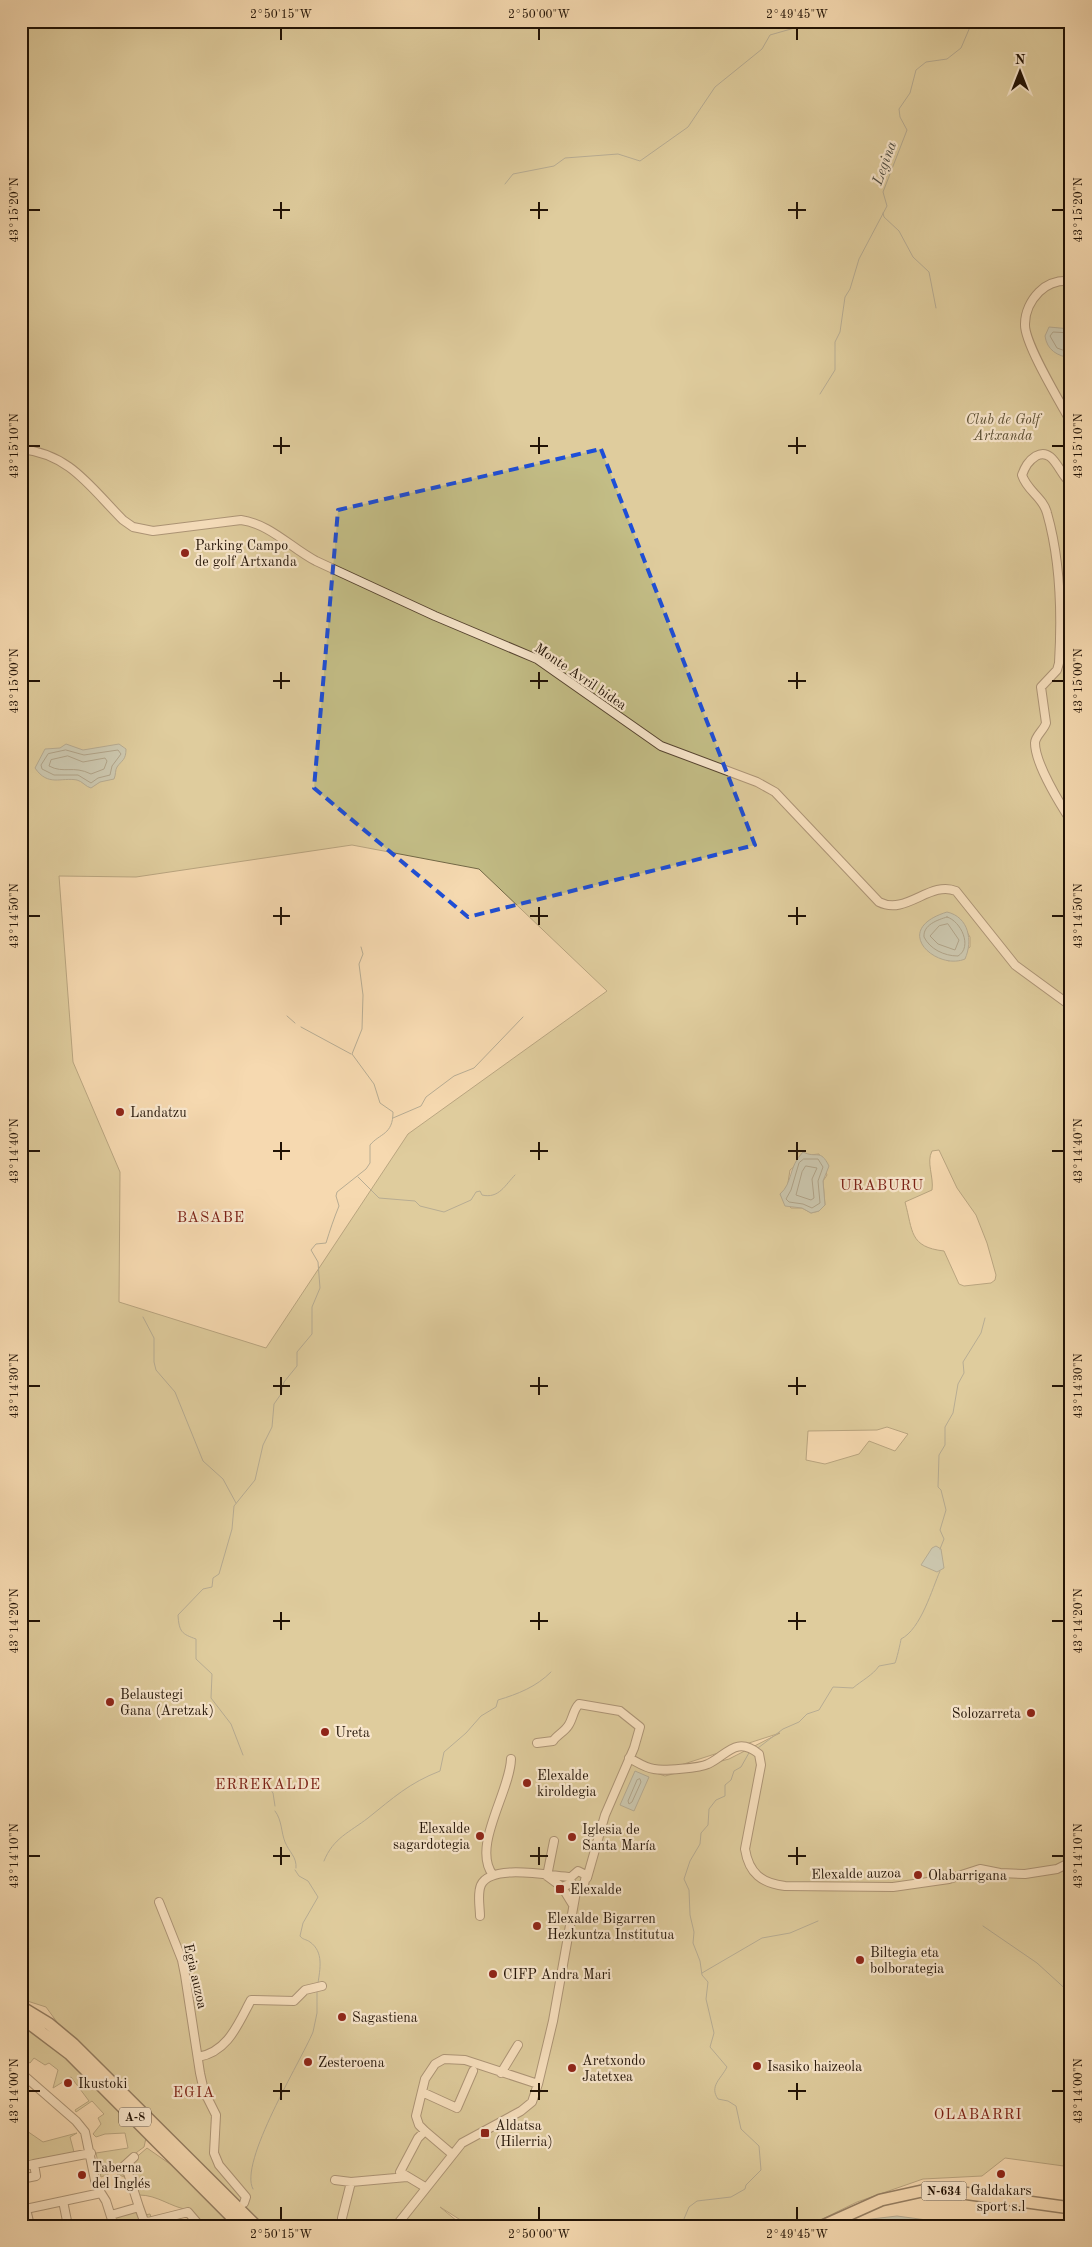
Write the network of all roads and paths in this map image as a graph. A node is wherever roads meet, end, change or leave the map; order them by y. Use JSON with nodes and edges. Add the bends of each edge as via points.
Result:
{"nodes":[{"id":1,"x":1071,"y":281,"type":"edge"},
{"id":2,"x":1071,"y":422,"type":"edge"},
{"id":3,"x":21,"y":450,"type":"edge"},
{"id":4,"x":1071,"y":483,"type":"edge"},
{"id":5,"x":1071,"y":821,"type":"edge"},
{"id":6,"x":1071,"y":1006,"type":"edge"},
{"id":7,"x":538,"y":1743,"type":"dead end"},
{"id":8,"x":629,"y":1758,"type":"junction"},
{"id":9,"x":511,"y":1759,"type":"dead end"},
{"id":10,"x":554,"y":1841,"type":"dead end"},
{"id":11,"x":1071,"y":1862,"type":"edge"},
{"id":12,"x":493,"y":1875,"type":"junction"},
{"id":13,"x":547,"y":1876,"type":"junction"},
{"id":14,"x":587,"y":1878,"type":"junction"},
{"id":15,"x":573,"y":1882,"type":"junction"},
{"id":16,"x":562,"y":1887,"type":"junction"},
{"id":17,"x":159,"y":1902,"type":"dead end"},
{"id":18,"x":573,"y":1905,"type":"junction"},
{"id":19,"x":480,"y":1916,"type":"dead end"},
{"id":20,"x":322,"y":1986,"type":"dead end"},
{"id":21,"x":22,"y":2011,"type":"edge"},
{"id":22,"x":518,"y":2045,"type":"dead end"},
{"id":23,"x":198,"y":2057,"type":"junction"},
{"id":24,"x":473,"y":2071,"type":"dead end"},
{"id":25,"x":21,"y":2073,"type":"edge"},
{"id":26,"x":501,"y":2073,"type":"junction"},
{"id":27,"x":538,"y":2084,"type":"junction"},
{"id":28,"x":422,"y":2092,"type":"junction"},
{"id":29,"x":425,"y":2131,"type":"junction"},
{"id":30,"x":91,"y":2153,"type":"junction"},
{"id":31,"x":452,"y":2154,"type":"junction"},
{"id":32,"x":134,"y":2157,"type":"dead end"},
{"id":33,"x":34,"y":2164,"type":"junction"},
{"id":34,"x":21,"y":2167,"type":"edge"},
{"id":35,"x":398,"y":2175,"type":"junction"},
{"id":36,"x":21,"y":2179,"type":"edge"},
{"id":37,"x":335,"y":2180,"type":"dead end"},
{"id":38,"x":351,"y":2182,"type":"junction"},
{"id":39,"x":425,"y":2187,"type":"junction"},
{"id":40,"x":101,"y":2193,"type":"junction"},
{"id":41,"x":63,"y":2202,"type":"junction"},
{"id":42,"x":244,"y":2202,"type":"dead end"},
{"id":43,"x":139,"y":2208,"type":"junction"},
{"id":44,"x":1071,"y":2208,"type":"edge"},
{"id":45,"x":24,"y":2210,"type":"edge"},
{"id":46,"x":1071,"y":2213,"type":"edge"},
{"id":47,"x":110,"y":2215,"type":"junction"},
{"id":48,"x":30,"y":2226,"type":"edge"},
{"id":49,"x":68,"y":2226,"type":"edge"},
{"id":50,"x":114,"y":2226,"type":"edge"},
{"id":51,"x":200,"y":2226,"type":"edge"},
{"id":52,"x":241,"y":2226,"type":"edge"},
{"id":53,"x":256,"y":2226,"type":"edge"},
{"id":54,"x":343,"y":2226,"type":"edge"},
{"id":55,"x":396,"y":2226,"type":"edge"},
{"id":56,"x":823,"y":2226,"type":"edge"},
{"id":57,"x":839,"y":2226,"type":"edge"}],
"edges":[{"from":1,"to":2,"type":"street","via":[[1057,281],[1041,290],[1030,304],[1024,325]]},
{"from":3,"to":6,"type":"street","name":"Monte Avril bidea","via":[[48,453],[66,462],[133,527],[154,531],[241,520],[254,522],[316,561],[537,659],[662,746],[775,792],[879,902],[895,906],[936,891],[956,891],[1015,965]]},
{"from":4,"to":5,"type":"street","via":[[1053,459],[1046,455],[1039,454],[1030,460],[1022,476],[1024,483],[1042,500],[1047,513],[1061,590],[1060,663],[1041,687],[1046,723],[1035,745],[1046,778]]},
{"from":7,"to":8,"type":"street","via":[[553,1741],[568,1726],[577,1704],[588,1704],[620,1711],[640,1727]]},
{"from":8,"to":11,"type":"street","name":"Elexalde auzoa","via":[[655,1770],[708,1764],[728,1749],[737,1747],[759,1754],[761,1765],[745,1849],[749,1863],[767,1884],[893,1887],[949,1879],[980,1868],[1024,1874],[1057,1869]]},
{"from":8,"to":14,"type":"street","via":[[605,1815]]},
{"from":9,"to":12,"type":"street","via":[[511,1773],[494,1814],[486,1851],[486,1865]]},
{"from":10,"to":13,"type":"street"},
{"from":12,"to":13,"type":"street","via":[[523,1873]]},
{"from":12,"to":19,"type":"street","via":[[481,1885]]},
{"from":13,"to":15,"type":"street"},
{"from":13,"to":16,"type":"street"},
{"from":14,"to":15,"type":"street","via":[[584,1885]]},
{"from":14,"to":15,"type":"street","via":[[578,1870]]},
{"from":15,"to":16,"type":"street"},
{"from":15,"to":18,"type":"street"},
{"from":16,"to":18,"type":"street"},
{"from":17,"to":23,"type":"street","name":"Egia auzoa","via":[[182,1960]]},
{"from":18,"to":27,"type":"street","via":[[553,2021]]},
{"from":20,"to":23,"type":"street","via":[[305,1990],[294,2001],[251,2000],[228,2040],[210,2055]]},
{"from":21,"to":52,"type":"highway","number":"A-8","via":[[70,2054]]},
{"from":21,"to":53,"type":"highway","number":"A-8","via":[[49,2024],[73,2044]]},
{"from":22,"to":26,"type":"street"},
{"from":23,"to":42,"type":"street","name":"Egia auzoa","via":[[204,2091],[216,2115],[214,2153],[219,2165],[246,2197]]},
{"from":24,"to":28,"type":"street","via":[[457,2108]]},
{"from":25,"to":30,"type":"street","via":[[80,2124]]},
{"from":26,"to":27,"type":"street"},
{"from":26,"to":28,"type":"street","via":[[465,2060],[444,2059],[428,2073]]},
{"from":27,"to":31,"type":"street","via":[[532,2102],[526,2107],[487,2133],[469,2138]]},
{"from":28,"to":29,"type":"street","via":[[416,2116]]},
{"from":29,"to":31,"type":"street"},
{"from":29,"to":35,"type":"street"},
{"from":30,"to":33,"type":"street"},
{"from":30,"to":40,"type":"street","via":[[96,2185]]},
{"from":31,"to":39,"type":"street"},
{"from":32,"to":43,"type":"street","via":[[122,2168],[128,2173]]},
{"from":33,"to":34,"type":"street"},
{"from":33,"to":36,"type":"street","via":[[36,2176]]},
{"from":35,"to":38,"type":"street"},
{"from":35,"to":39,"type":"street"},
{"from":37,"to":38,"type":"street"},
{"from":38,"to":54,"type":"street"},
{"from":39,"to":55,"type":"street"},
{"from":40,"to":41,"type":"street"},
{"from":40,"to":47,"type":"street"},
{"from":41,"to":45,"type":"street"},
{"from":41,"to":49,"type":"street"},
{"from":43,"to":47,"type":"street"},
{"from":43,"to":51,"type":"street","via":[[144,2221],[188,2212]]},
{"from":44,"to":56,"type":"highway","number":"N-634","via":[[963,2193],[922,2191],[881,2200]]},
{"from":45,"to":48,"type":"street"},
{"from":46,"to":57,"type":"highway","number":"N-634","via":[[939,2196],[920,2197],[892,2203]]},
{"from":47,"to":50,"type":"street"}]}
